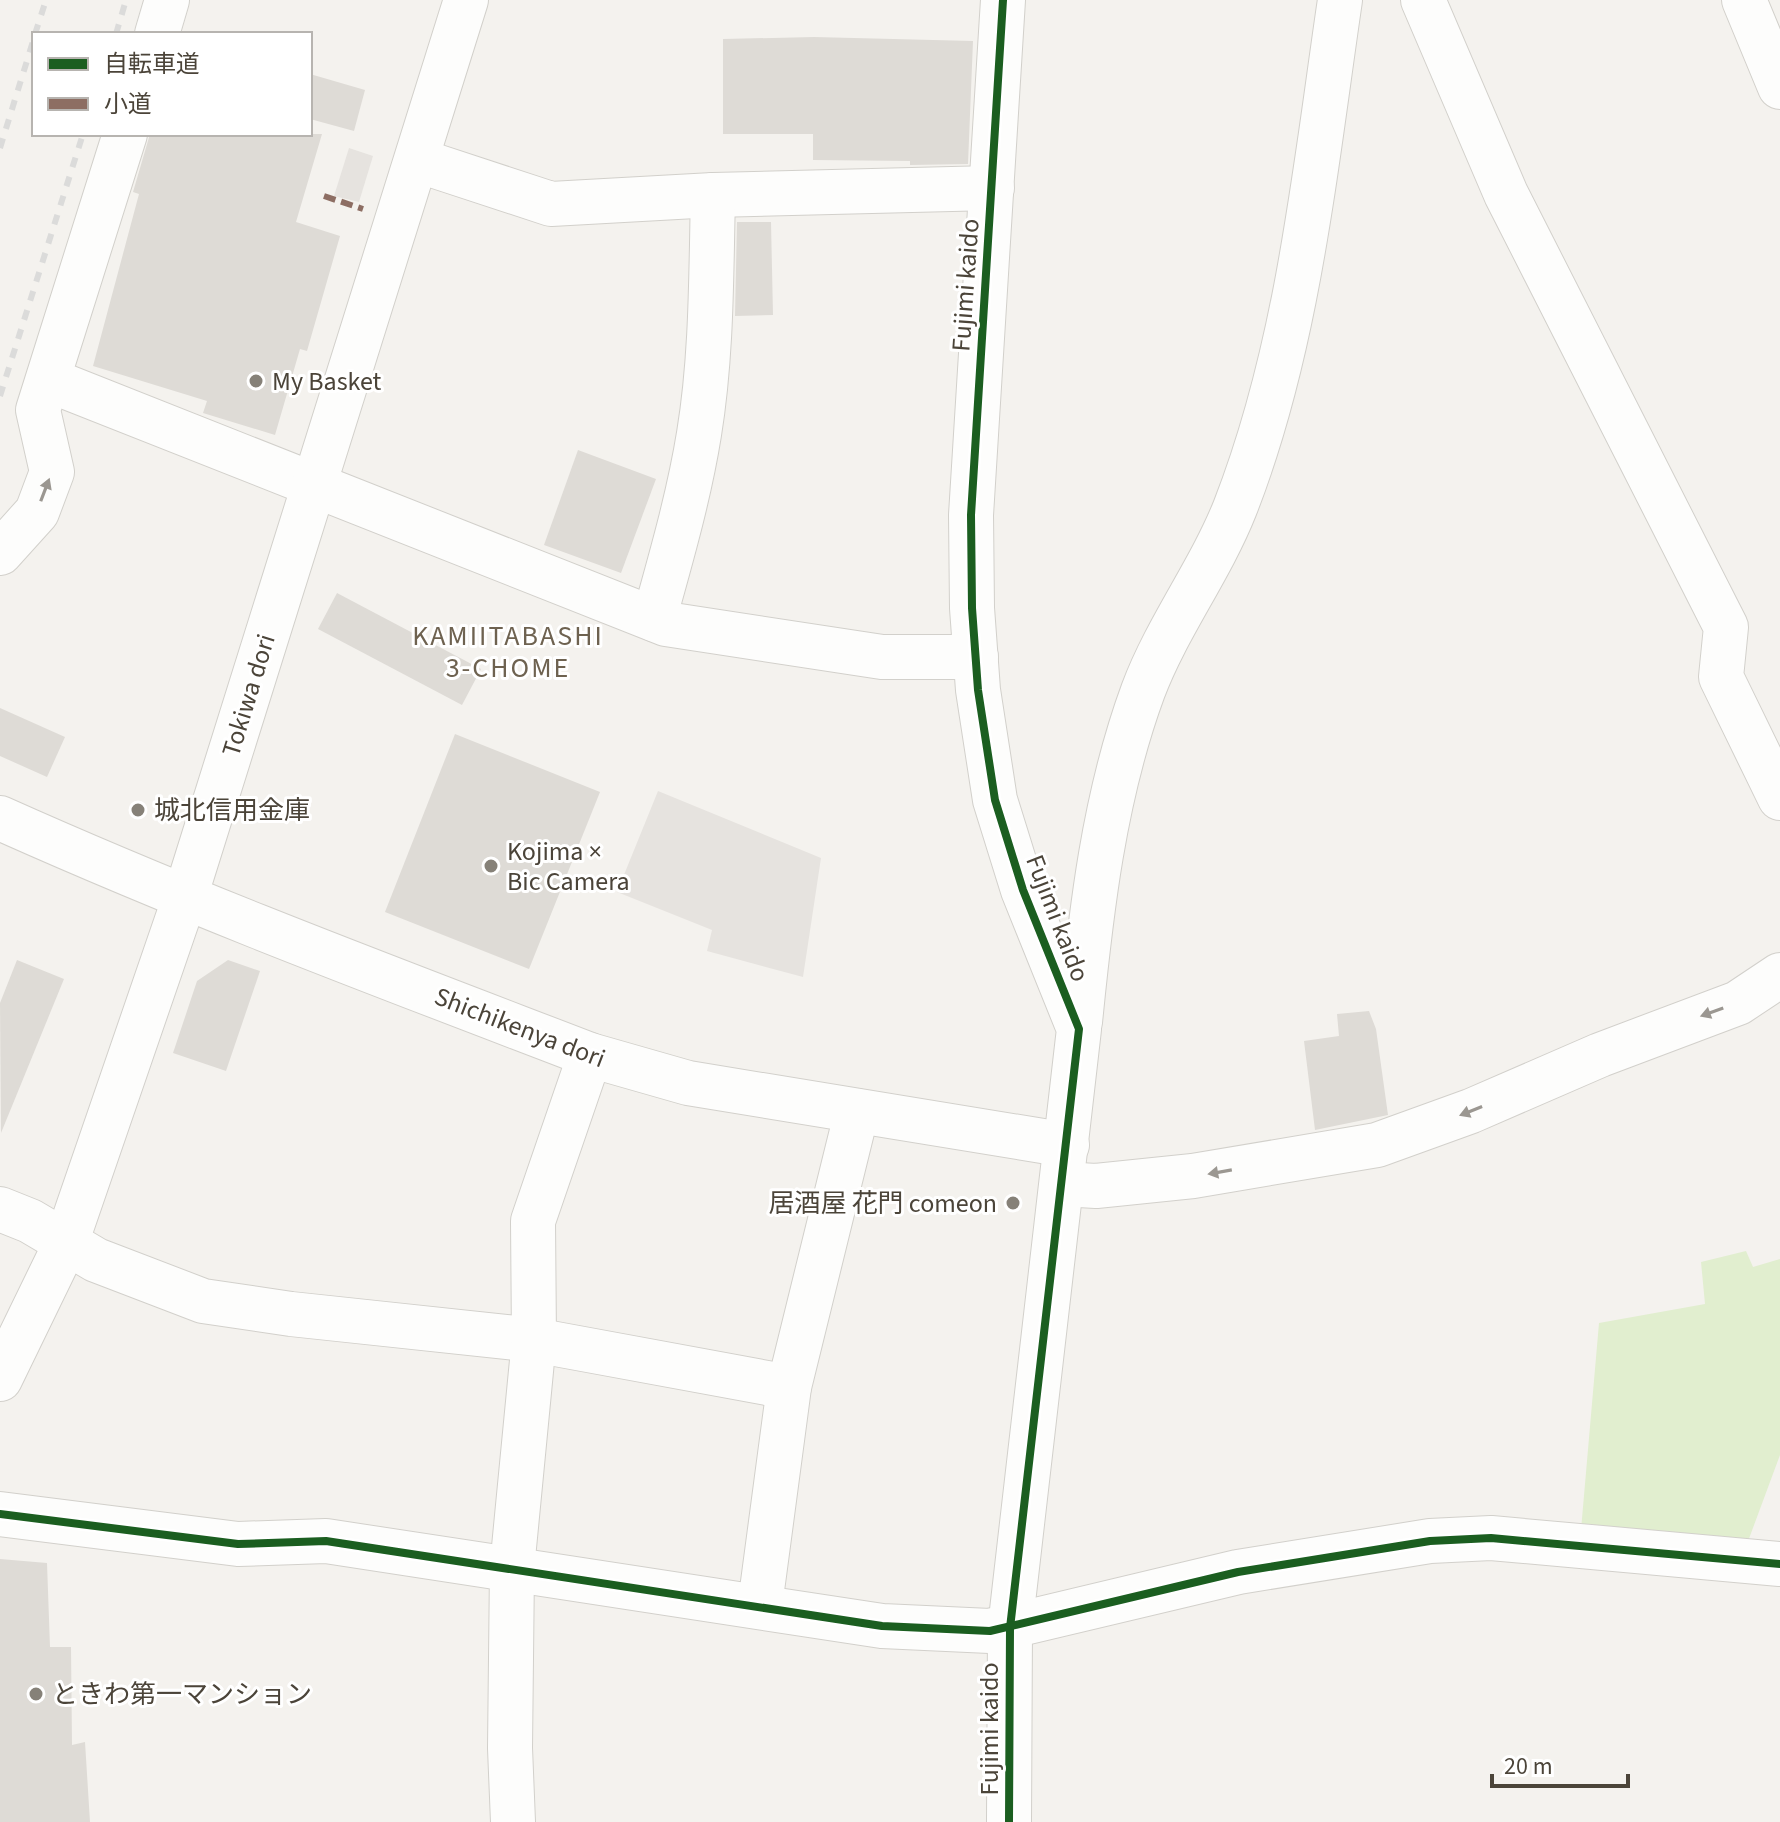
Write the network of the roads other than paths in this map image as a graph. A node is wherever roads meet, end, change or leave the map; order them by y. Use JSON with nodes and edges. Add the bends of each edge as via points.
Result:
{"nodes":[{"id":1,"x":167,"y":0,"type":"edge"},
{"id":2,"x":466,"y":0,"type":"edge"},
{"id":3,"x":1340,"y":0,"type":"edge"},
{"id":4,"x":1423,"y":0,"type":"edge"},
{"id":5,"x":1744,"y":0,"type":"edge"},
{"id":6,"x":997,"y":9,"type":"edge"},
{"id":7,"x":158,"y":32,"type":"edge"},
{"id":8,"x":1780,"y":87,"type":"edge"},
{"id":9,"x":124,"y":136,"type":"edge"},
{"id":10,"x":417,"y":160,"type":"junction"},
{"id":11,"x":992,"y":188,"type":"junction"},
{"id":12,"x":713,"y":195,"type":"junction"},
{"id":13,"x":49,"y":380,"type":"junction"},
{"id":14,"x":314,"y":485,"type":"junction"},
{"id":15,"x":0,"y":553,"type":"edge"},
{"id":16,"x":654,"y":619,"type":"junction"},
{"id":17,"x":976,"y":657,"type":"junction"},
{"id":18,"x":1780,"y":798,"type":"edge"},
{"id":19,"x":0,"y":818,"type":"edge"},
{"id":20,"x":185,"y":897,"type":"junction"},
{"id":21,"x":1780,"y":975,"type":"edge"},
{"id":22,"x":1079,"y":1029,"type":"junction"},
{"id":23,"x":590,"y":1055,"type":"junction"},
{"id":24,"x":857,"y":1111,"type":"junction"},
{"id":25,"x":1065,"y":1164,"type":"junction"},
{"id":26,"x":0,"y":1209,"type":"edge"},
{"id":27,"x":66,"y":1243,"type":"junction"},
{"id":28,"x":534,"y":1340,"type":"junction"},
{"id":29,"x":0,"y":1379,"type":"edge"},
{"id":30,"x":789,"y":1387,"type":"junction"},
{"id":31,"x":0,"y":1514,"type":"edge"},
{"id":32,"x":1780,"y":1564,"type":"edge"},
{"id":33,"x":512,"y":1568,"type":"junction"},
{"id":34,"x":760,"y":1605,"type":"junction"},
{"id":35,"x":1010,"y":1628,"type":"junction"},
{"id":36,"x":513,"y":1822,"type":"edge"},
{"id":37,"x":1009,"y":1822,"type":"edge"}],
"edges":[{"from":1,"to":7,"type":"street"},
{"from":2,"to":10,"type":"street","name":"Tokiwa dori"},
{"from":3,"to":22,"type":"street","via":[[1289,323],[1235,509],[1144,689],[1116,780],[1091,913]]},
{"from":4,"to":18,"type":"street","via":[[1506,194],[1726,627],[1721,677]]},
{"from":5,"to":8,"type":"street"},
{"from":6,"to":11,"type":"street","name":"Fujimi kaido"},
{"from":9,"to":13,"type":"street"},
{"from":10,"to":12,"type":"street","via":[[551,204]]},
{"from":10,"to":14,"type":"street","name":"Tokiwa dori"},
{"from":11,"to":12,"type":"street"},
{"from":11,"to":17,"type":"street","name":"Fujimi kaido","via":[[971,515]]},
{"from":12,"to":16,"type":"street","via":[[699,432]]},
{"from":13,"to":14,"type":"street"},
{"from":15,"to":13,"type":"street","one_way":true,"via":[[37,512],[52,472],[38,410]]},
{"from":14,"to":16,"type":"street"},
{"from":14,"to":20,"type":"street","name":"Tokiwa dori"},
{"from":16,"to":17,"type":"street","via":[[882,657]]},
{"from":17,"to":22,"type":"street","name":"Fujimi kaido","via":[[997,808],[1023,890]]},
{"from":19,"to":20,"type":"street","name":"Shichikenya dori"},
{"from":20,"to":23,"type":"street","name":"Shichikenya dori"},
{"from":20,"to":27,"type":"street","name":"Tokiwa dori"},
{"from":21,"to":25,"type":"street","name":"Shichikenya dori","one_way":true,"via":[[1738,1003],[1377,1145],[1193,1176],[1096,1186]]},
{"from":22,"to":25,"type":"street","name":"Fujimi kaido"},
{"from":23,"to":24,"type":"street","name":"Shichikenya dori","via":[[688,1083]]},
{"from":23,"to":28,"type":"street","via":[[533,1221]]},
{"from":24,"to":25,"type":"street","name":"Shichikenya dori"},
{"from":24,"to":30,"type":"street"},
{"from":25,"to":35,"type":"street","name":"Fujimi kaido"},
{"from":26,"to":27,"type":"street"},
{"from":27,"to":28,"type":"street","via":[[203,1301]]},
{"from":27,"to":29,"type":"street","name":"Tokiwa dori"},
{"from":28,"to":30,"type":"street"},
{"from":28,"to":33,"type":"street"},
{"from":30,"to":34,"type":"street"},
{"from":31,"to":33,"type":"street","via":[[238,1544],[326,1541]]},
{"from":32,"to":35,"type":"street","via":[[1491,1538],[1430,1541],[1238,1572]]},
{"from":33,"to":34,"type":"street"},
{"from":33,"to":36,"type":"street"},
{"from":34,"to":35,"type":"street","via":[[882,1626]]},
{"from":35,"to":37,"type":"street","name":"Fujimi kaido"}]}
